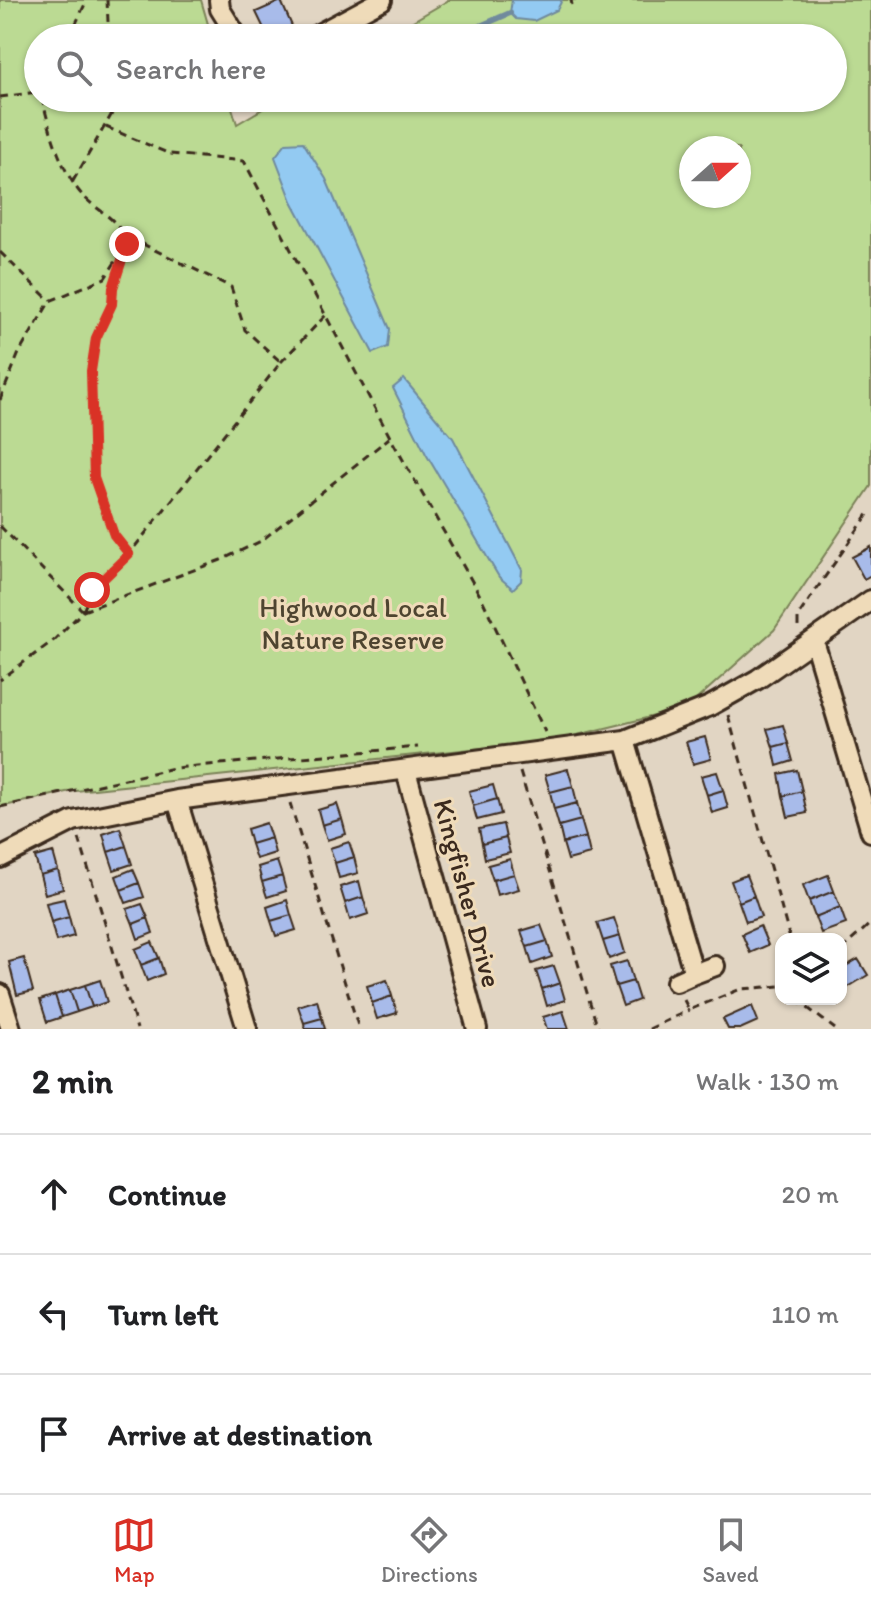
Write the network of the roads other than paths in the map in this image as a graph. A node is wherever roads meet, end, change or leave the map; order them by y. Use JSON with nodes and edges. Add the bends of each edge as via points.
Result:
{"nodes":[{"id":1,"x":219,"y":0,"type":"edge"},
{"id":2,"x":382,"y":0,"type":"edge"},
{"id":3,"x":229,"y":24,"type":"edge"},
{"id":4,"x":337,"y":24,"type":"edge"},
{"id":5,"x":871,"y":600,"type":"edge"},
{"id":6,"x":807,"y":646,"type":"junction"},
{"id":7,"x":625,"y":740,"type":"junction"},
{"id":8,"x":406,"y":771,"type":"junction"},
{"id":9,"x":177,"y":800,"type":"junction"},
{"id":10,"x":871,"y":832,"type":"edge"},
{"id":11,"x":0,"y":858,"type":"edge"},
{"id":12,"x":715,"y":966,"type":"dead end"},
{"id":13,"x":694,"y":974,"type":"junction"},
{"id":14,"x":676,"y":982,"type":"road end"},
{"id":15,"x":0,"y":994,"type":"edge"},
{"id":16,"x":11,"y":1029,"type":"edge"},
{"id":17,"x":247,"y":1029,"type":"edge"},
{"id":18,"x":477,"y":1029,"type":"edge"}],
"edges":[{"from":1,"to":3,"type":"street"},
{"from":2,"to":4,"type":"street"},
{"from":5,"to":6,"type":"street","name":"Kingfisher Drive"},
{"from":6,"to":7,"type":"street","name":"Kingfisher Drive","via":[[723,699]]},
{"from":6,"to":10,"type":"street"},
{"from":7,"to":8,"type":"street","name":"Kingfisher Drive"},
{"from":7,"to":13,"type":"street"},
{"from":8,"to":9,"type":"street","name":"Kingfisher Drive"},
{"from":8,"to":18,"type":"street","name":"Kingfisher Drive"},
{"from":9,"to":11,"type":"street","name":"Kingfisher Drive","via":[[73,821]]},
{"from":9,"to":17,"type":"street"},
{"from":12,"to":13,"type":"street"},
{"from":13,"to":14,"type":"street"},
{"from":15,"to":16,"type":"street"}]}
